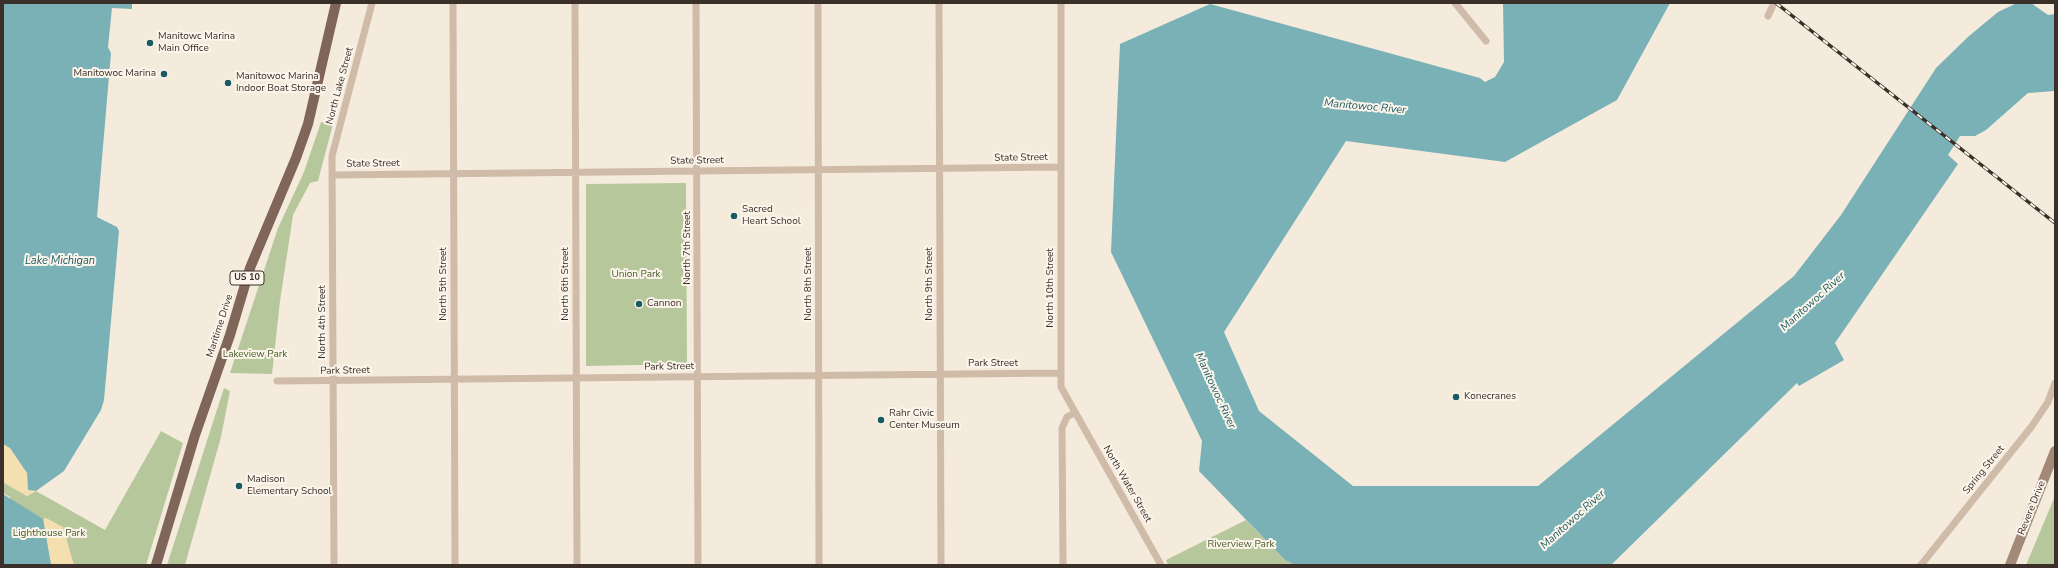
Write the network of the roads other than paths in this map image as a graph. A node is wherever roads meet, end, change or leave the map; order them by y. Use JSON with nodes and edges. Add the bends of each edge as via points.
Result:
{"nodes":[{"id":1,"x":336,"y":3,"type":"edge"},
{"id":2,"x":372,"y":3,"type":"edge"},
{"id":3,"x":453,"y":3,"type":"edge"},
{"id":4,"x":575,"y":3,"type":"edge"},
{"id":5,"x":696,"y":3,"type":"edge"},
{"id":6,"x":818,"y":3,"type":"edge"},
{"id":7,"x":939,"y":3,"type":"edge"},
{"id":8,"x":1061,"y":3,"type":"edge"},
{"id":9,"x":1455,"y":3,"type":"edge"},
{"id":10,"x":1774,"y":3,"type":"edge"},
{"id":11,"x":1768,"y":16,"type":"dead end"},
{"id":12,"x":1486,"y":41,"type":"dead end"},
{"id":13,"x":1062,"y":167,"type":"junction"},
{"id":14,"x":940,"y":169,"type":"junction"},
{"id":15,"x":819,"y":170,"type":"junction"},
{"id":16,"x":698,"y":171,"type":"junction"},
{"id":17,"x":576,"y":172,"type":"junction"},
{"id":18,"x":454,"y":173,"type":"junction"},
{"id":19,"x":333,"y":175,"type":"junction"},
{"id":20,"x":1060,"y":373,"type":"junction"},
{"id":21,"x":940,"y":374,"type":"junction"},
{"id":22,"x":698,"y":376,"type":"junction"},
{"id":23,"x":819,"y":376,"type":"junction"},
{"id":24,"x":576,"y":379,"type":"junction"},
{"id":25,"x":454,"y":380,"type":"junction"},
{"id":26,"x":277,"y":381,"type":"dead end"},
{"id":27,"x":333,"y":381,"type":"junction"},
{"id":28,"x":2055,"y":383,"type":"edge"},
{"id":29,"x":1074,"y":413,"type":"junction"},
{"id":30,"x":2055,"y":452,"type":"edge"},
{"id":31,"x":2010,"y":564,"type":"edge"},
{"id":32,"x":156,"y":565,"type":"edge"},
{"id":33,"x":334,"y":565,"type":"edge"},
{"id":34,"x":455,"y":565,"type":"edge"},
{"id":35,"x":577,"y":565,"type":"edge"},
{"id":36,"x":698,"y":565,"type":"edge"},
{"id":37,"x":819,"y":565,"type":"edge"},
{"id":38,"x":941,"y":565,"type":"edge"},
{"id":39,"x":1063,"y":565,"type":"edge"},
{"id":40,"x":1161,"y":565,"type":"edge"},
{"id":41,"x":1920,"y":565,"type":"edge"}],
"edges":[{"from":1,"to":32,"type":"main road","name":"Maritime Drive","number":"US 10","via":[[308,124],[250,268],[195,435]]},
{"from":2,"to":19,"type":"street","name":"North Lake Street","via":[[332,156]]},
{"from":3,"to":18,"type":"street","name":"North 5th Street"},
{"from":4,"to":17,"type":"street","name":"North 6th Street"},
{"from":5,"to":16,"type":"street","name":"North 7th Street"},
{"from":6,"to":15,"type":"street","name":"North 8th Street"},
{"from":7,"to":14,"type":"street","name":"North 9th Street"},
{"from":8,"to":13,"type":"street","name":"North 10th Street"},
{"from":9,"to":12,"type":"street"},
{"from":10,"to":11,"type":"street"},
{"from":13,"to":14,"type":"street","name":"State Street"},
{"from":13,"to":20,"type":"street","name":"North 10th Street"},
{"from":14,"to":15,"type":"street","name":"State Street"},
{"from":14,"to":21,"type":"street","name":"North 9th Street"},
{"from":15,"to":16,"type":"street","name":"State Street"},
{"from":15,"to":23,"type":"street","name":"North 8th Street"},
{"from":16,"to":17,"type":"street","name":"State Street"},
{"from":16,"to":22,"type":"street","name":"North 7th Street"},
{"from":17,"to":18,"type":"street","name":"State Street"},
{"from":17,"to":24,"type":"street","name":"North 6th Street"},
{"from":18,"to":19,"type":"street","name":"State Street"},
{"from":18,"to":25,"type":"street","name":"North 5th Street"},
{"from":19,"to":27,"type":"street","name":"North 4th Street"},
{"from":20,"to":21,"type":"street","name":"Park Street"},
{"from":20,"to":29,"type":"street","name":"North 10th Street","via":[[1061,387]]},
{"from":21,"to":23,"type":"street","name":"Park Street"},
{"from":21,"to":38,"type":"street","name":"North 9th Street"},
{"from":22,"to":23,"type":"street","name":"Park Street"},
{"from":22,"to":24,"type":"street","name":"Park Street"},
{"from":22,"to":36,"type":"street","name":"North 7th Street"},
{"from":23,"to":37,"type":"street","name":"North 8th Street"},
{"from":24,"to":25,"type":"street","name":"Park Street"},
{"from":24,"to":35,"type":"street","name":"North 6th Street"},
{"from":25,"to":27,"type":"street","name":"Park Street"},
{"from":25,"to":34,"type":"street","name":"North 5th Street"},
{"from":26,"to":27,"type":"street","name":"Park Street"},
{"from":27,"to":33,"type":"street","name":"North 4th Street"},
{"from":28,"to":41,"type":"street","name":"Spring Street","via":[[2048,402],[2032,426]]},
{"from":29,"to":39,"type":"street","via":[[1067,416],[1062,428]]},
{"from":29,"to":40,"type":"street","name":"North Water Street"},
{"from":30,"to":31,"type":"main road","name":"Revere Drive"}]}
